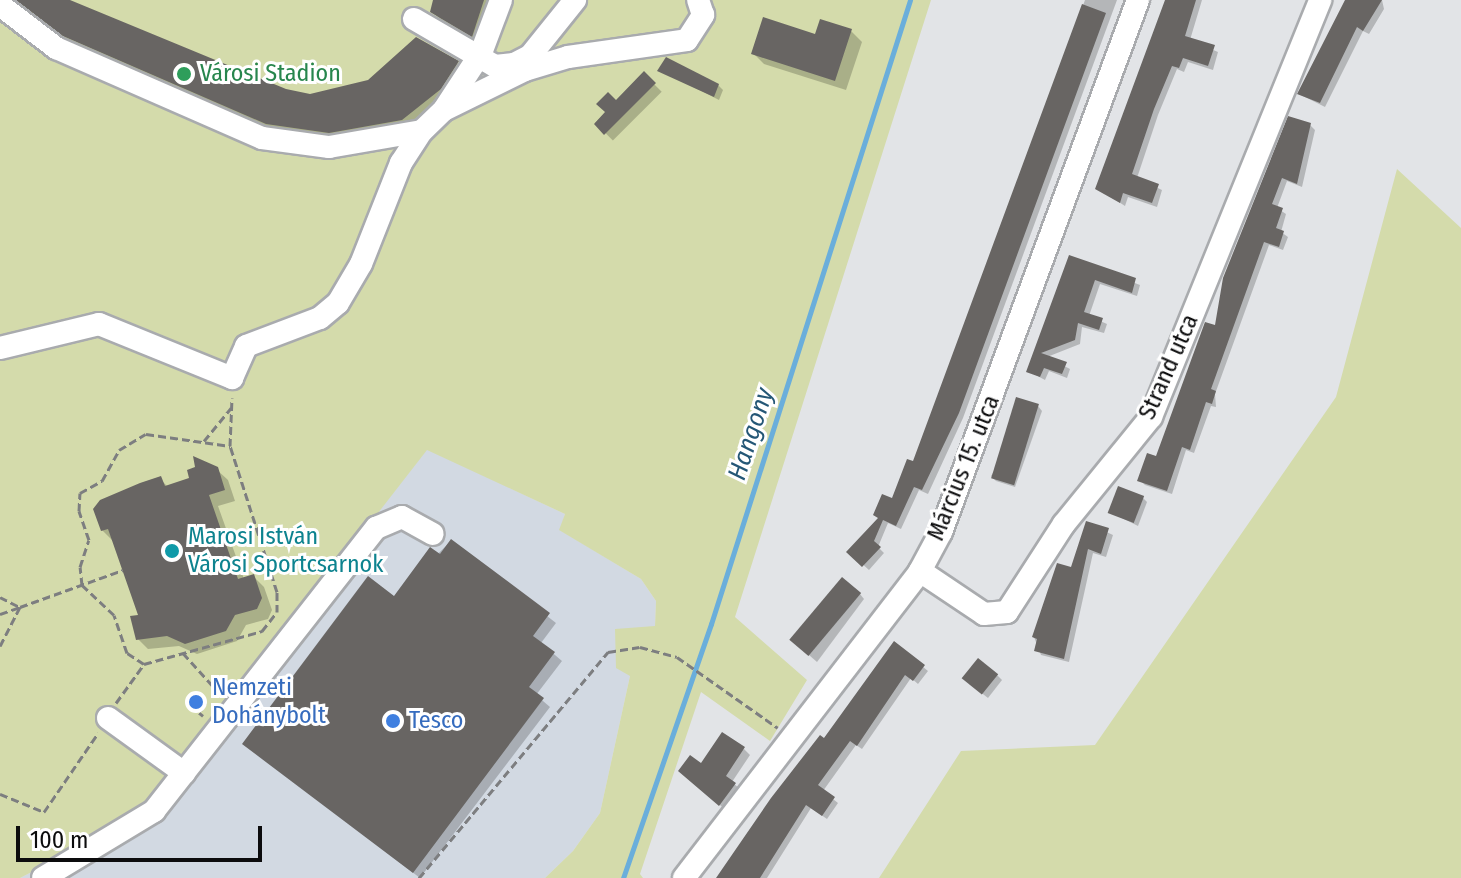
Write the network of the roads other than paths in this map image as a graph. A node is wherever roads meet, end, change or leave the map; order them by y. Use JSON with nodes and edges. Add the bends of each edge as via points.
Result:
{"nodes":[{"id":1,"x":501,"y":0,"type":"edge"},
{"id":2,"x":575,"y":0,"type":"edge"},
{"id":3,"x":698,"y":0,"type":"edge"},
{"id":4,"x":1138,"y":0,"type":"edge"},
{"id":5,"x":1320,"y":0,"type":"edge"},
{"id":6,"x":0,"y":5,"type":"edge"},
{"id":7,"x":414,"y":19,"type":"dead end"},
{"id":8,"x":481,"y":53,"type":"junction"},
{"id":9,"x":444,"y":110,"type":"junction"},
{"id":10,"x":422,"y":131,"type":"junction"},
{"id":11,"x":1,"y":345,"type":"edge"},
{"id":12,"x":433,"y":534,"type":"dead end"},
{"id":13,"x":920,"y":571,"type":"junction"},
{"id":14,"x":108,"y":718,"type":"road end"},
{"id":15,"x":184,"y":773,"type":"junction"},
{"id":16,"x":43,"y":878,"type":"edge"},
{"id":17,"x":684,"y":878,"type":"edge"}],
"edges":[{"from":1,"to":8,"type":"street"},
{"from":2,"to":8,"type":"street","via":[[530,56],[495,66]]},
{"from":3,"to":9,"type":"street","via":[[703,15],[687,40],[568,57],[525,70]]},
{"from":4,"to":13,"type":"street","name":"Március 15. utca","via":[[957,495]]},
{"from":5,"to":13,"type":"street","name":"Strand utca","via":[[1151,417],[1064,524],[1007,612],[984,614]]},
{"from":6,"to":10,"type":"street","via":[[56,48],[262,138],[329,147]]},
{"from":7,"to":8,"type":"street"},
{"from":8,"to":9,"type":"street"},
{"from":9,"to":10,"type":"street"},
{"from":10,"to":11,"type":"street","via":[[401,163],[361,264],[338,303],[320,318],[246,346],[232,378],[99,324]]},
{"from":12,"to":15,"type":"street","via":[[402,517],[376,528]]},
{"from":13,"to":17,"type":"street","name":"Március 15. utca"},
{"from":14,"to":15,"type":"street"},
{"from":15,"to":16,"type":"street","via":[[145,820]]}]}
